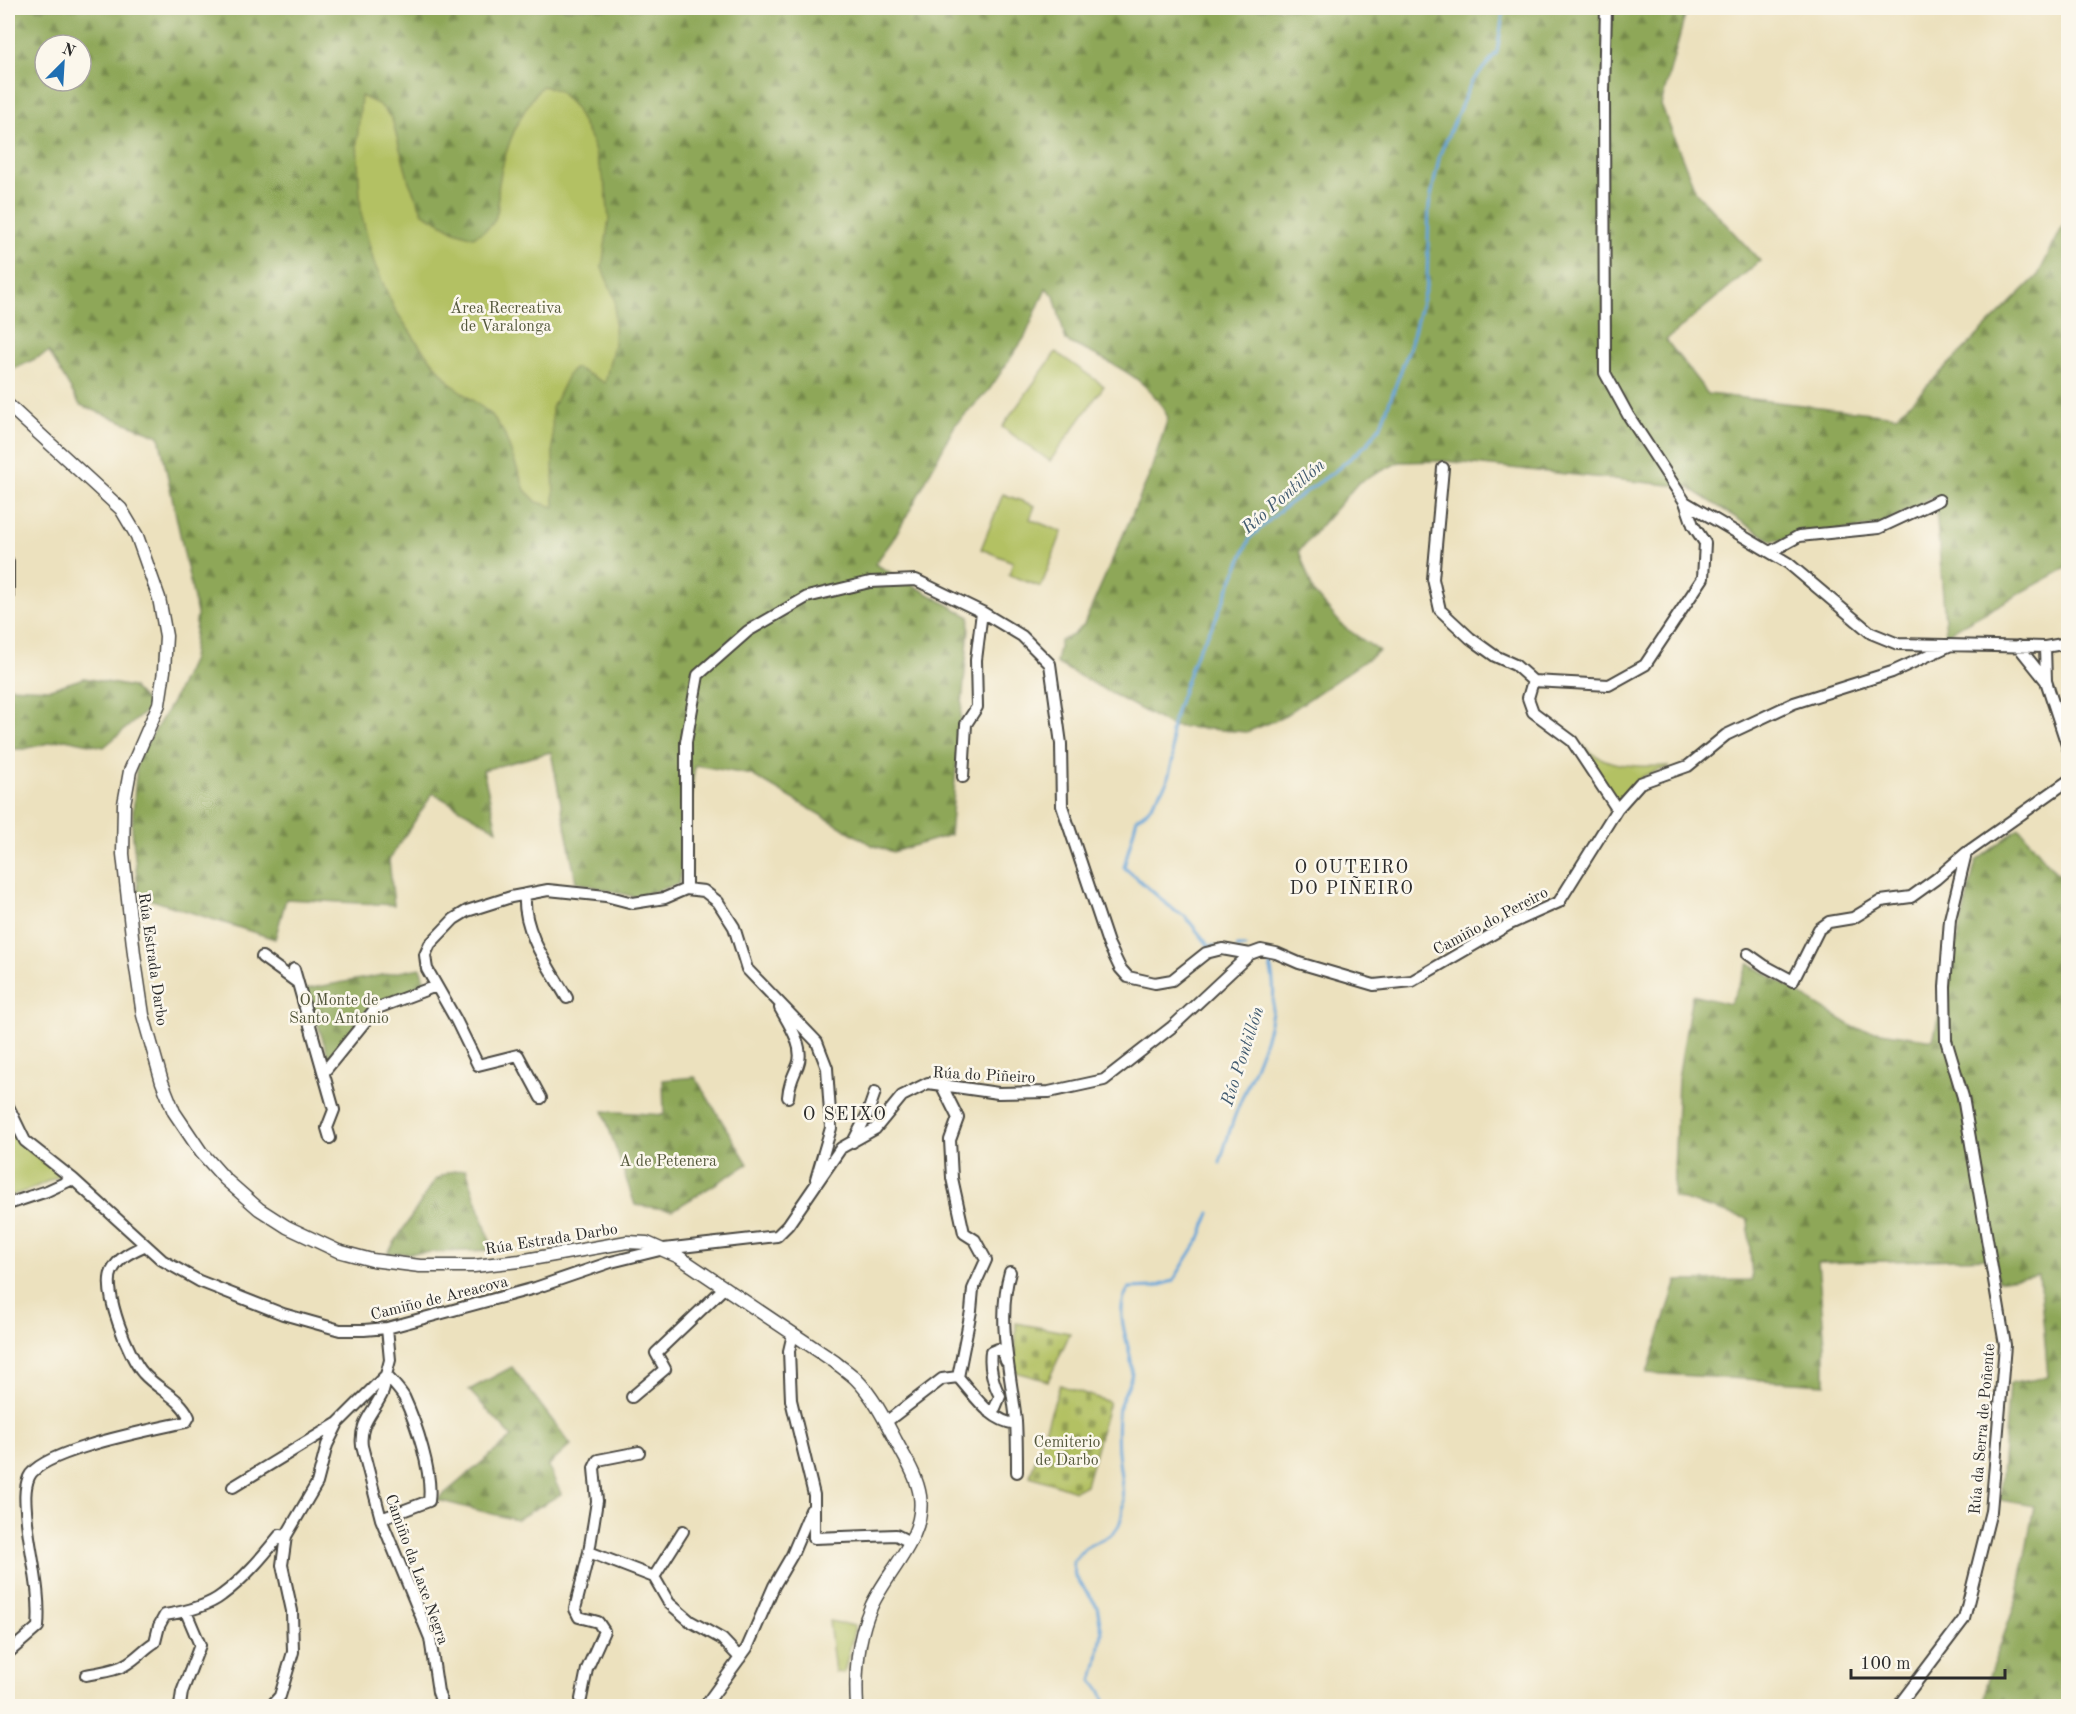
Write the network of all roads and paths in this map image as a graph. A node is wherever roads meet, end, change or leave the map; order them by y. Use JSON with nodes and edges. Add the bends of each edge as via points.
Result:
{"nodes":[{"id":1,"x":1606,"y":8,"type":"edge"},
{"id":2,"x":8,"y":405,"type":"edge"},
{"id":3,"x":1443,"y":468,"type":"dead end"},
{"id":4,"x":1939,"y":500,"type":"dead end"},
{"id":5,"x":1685,"y":502,"type":"junction"},
{"id":6,"x":1770,"y":552,"type":"junction"},
{"id":7,"x":8,"y":562,"type":"edge"},
{"id":8,"x":982,"y":612,"type":"junction"},
{"id":9,"x":8,"y":635,"type":"edge"},
{"id":10,"x":2068,"y":643,"type":"edge"},
{"id":11,"x":1949,"y":646,"type":"junction"},
{"id":12,"x":2018,"y":646,"type":"junction"},
{"id":13,"x":2045,"y":647,"type":"junction"},
{"id":14,"x":1533,"y":681,"type":"junction"},
{"id":15,"x":2046,"y":681,"type":"junction"},
{"id":16,"x":2068,"y":748,"type":"edge"},
{"id":17,"x":2068,"y":771,"type":"edge"},
{"id":18,"x":2068,"y":776,"type":"edge"},
{"id":19,"x":963,"y":777,"type":"dead end"},
{"id":20,"x":2068,"y":781,"type":"edge"},
{"id":21,"x":1617,"y":809,"type":"junction"},
{"id":22,"x":1966,"y":853,"type":"junction"},
{"id":23,"x":686,"y":889,"type":"junction"},
{"id":24,"x":525,"y":894,"type":"junction"},
{"id":25,"x":1250,"y":954,"type":"junction"},
{"id":26,"x":1748,"y":954,"type":"dead end"},
{"id":27,"x":262,"y":957,"type":"dead end"},
{"id":28,"x":294,"y":969,"type":"dead end"},
{"id":29,"x":298,"y":983,"type":"junction"},
{"id":30,"x":436,"y":986,"type":"junction"},
{"id":31,"x":774,"y":997,"type":"junction"},
{"id":32,"x":567,"y":998,"type":"dead end"},
{"id":33,"x":324,"y":1072,"type":"junction"},
{"id":34,"x":942,"y":1086,"type":"junction"},
{"id":35,"x":875,"y":1092,"type":"dead end"},
{"id":36,"x":788,"y":1097,"type":"dead end"},
{"id":37,"x":541,"y":1098,"type":"dead end"},
{"id":38,"x":8,"y":1106,"type":"edge"},
{"id":39,"x":330,"y":1138,"type":"dead end"},
{"id":40,"x":852,"y":1142,"type":"junction"},
{"id":41,"x":73,"y":1179,"type":"junction"},
{"id":42,"x":814,"y":1188,"type":"junction"},
{"id":43,"x":8,"y":1204,"type":"edge"},
{"id":44,"x":694,"y":1245,"type":"junction"},
{"id":45,"x":144,"y":1246,"type":"junction"},
{"id":46,"x":664,"y":1249,"type":"junction"},
{"id":47,"x":679,"y":1257,"type":"junction"},
{"id":48,"x":1010,"y":1272,"type":"dead end"},
{"id":49,"x":724,"y":1288,"type":"junction"},
{"id":50,"x":387,"y":1328,"type":"junction"},
{"id":51,"x":793,"y":1334,"type":"junction"},
{"id":52,"x":1011,"y":1374,"type":"junction"},
{"id":53,"x":386,"y":1375,"type":"junction"},
{"id":54,"x":958,"y":1377,"type":"junction"},
{"id":55,"x":632,"y":1397,"type":"dead end"},
{"id":56,"x":988,"y":1411,"type":"junction"},
{"id":57,"x":886,"y":1422,"type":"junction"},
{"id":58,"x":338,"y":1423,"type":"junction"},
{"id":59,"x":1016,"y":1424,"type":"junction"},
{"id":60,"x":639,"y":1452,"type":"dead end"},
{"id":61,"x":1017,"y":1472,"type":"dead end"},
{"id":62,"x":233,"y":1487,"type":"dead end"},
{"id":63,"x":813,"y":1507,"type":"junction"},
{"id":64,"x":381,"y":1519,"type":"junction"},
{"id":65,"x":683,"y":1531,"type":"dead end"},
{"id":66,"x":286,"y":1536,"type":"junction"},
{"id":67,"x":910,"y":1542,"type":"junction"},
{"id":68,"x":589,"y":1552,"type":"junction"},
{"id":69,"x":654,"y":1577,"type":"junction"},
{"id":70,"x":186,"y":1612,"type":"junction"},
{"id":71,"x":8,"y":1653,"type":"edge"},
{"id":72,"x":740,"y":1658,"type":"junction"},
{"id":73,"x":86,"y":1675,"type":"dead end"},
{"id":74,"x":581,"y":1699,"type":"dead end"},
{"id":75,"x":180,"y":1707,"type":"edge"},
{"id":76,"x":271,"y":1707,"type":"edge"},
{"id":77,"x":443,"y":1707,"type":"edge"},
{"id":78,"x":705,"y":1707,"type":"edge"},
{"id":79,"x":857,"y":1707,"type":"edge"},
{"id":80,"x":1901,"y":1707,"type":"edge"}],
"edges":[{"from":1,"to":5,"type":"street","via":[[1605,373]]},
{"from":2,"to":46,"type":"main road","name":"Rúa Estrada Darbo","via":[[121,508],[137,536],[159,598],[166,636],[159,704],[130,771],[124,804],[123,854],[143,1015],[174,1112],[201,1152],[259,1209],[287,1227],[338,1251],[372,1260],[420,1266],[474,1266],[520,1262],[627,1242]]},
{"from":3,"to":14,"type":"street","via":[[1432,579],[1440,610],[1470,638],[1515,665]]},
{"from":4,"to":6,"type":"street","via":[[1879,528],[1799,536]]},
{"from":5,"to":6,"type":"street"},
{"from":5,"to":14,"type":"street","via":[[1693,525],[1706,543],[1703,578],[1645,665],[1609,685]]},
{"from":6,"to":11,"type":"street","via":[[1871,633],[1898,644]]},
{"from":7,"to":9,"type":"street"},
{"from":8,"to":19,"type":"street","via":[[976,660],[977,707],[966,724]]},
{"from":8,"to":23,"type":"street","name":"Camiño do Pereiro","via":[[916,580],[870,582],[807,597],[748,630],[698,675],[686,742]]},
{"from":8,"to":25,"type":"street","name":"Camiño do Pereiro","via":[[1022,636],[1050,664],[1061,744],[1062,806],[1108,944],[1120,968],[1128,977],[1155,983],[1173,980],[1206,953],[1222,949]]},
{"from":10,"to":13,"type":"street"},
{"from":11,"to":12,"type":"street"},
{"from":11,"to":21,"type":"street","name":"Camiño do Pereiro","via":[[1892,672],[1794,703],[1725,735],[1688,766],[1640,783]]},
{"from":12,"to":13,"type":"street"},
{"from":12,"to":15,"type":"street"},
{"from":13,"to":15,"type":"street"},
{"from":14,"to":21,"type":"street","via":[[1528,704],[1533,712],[1572,741]]},
{"from":15,"to":16,"type":"street"},
{"from":17,"to":18,"type":"street"},
{"from":20,"to":22,"type":"street"},
{"from":21,"to":25,"type":"street","name":"Camiño do Pereiro","via":[[1559,902],[1510,924],[1412,981],[1374,985],[1276,953],[1261,950]]},
{"from":22,"to":26,"type":"street","via":[[1911,897],[1881,901],[1853,918],[1829,922],[1819,929],[1793,981]]},
{"from":22,"to":80,"type":"street","name":"Rúa da Serra de Poñente","via":[[1950,919],[1946,1040],[1963,1097],[2005,1345],[1991,1512],[1964,1619]]},
{"from":23,"to":24,"type":"street","via":[[665,898],[633,903],[548,890]]},
{"from":23,"to":31,"type":"street","via":[[704,891],[718,902],[734,927],[747,969]]},
{"from":24,"to":30,"type":"street","via":[[467,910],[439,934],[425,955]]},
{"from":24,"to":32,"type":"street","via":[[535,942]]},
{"from":25,"to":34,"type":"street","name":"Rúa do Piñeiro","via":[[1172,1027],[1104,1080],[1049,1092],[998,1093]]},
{"from":27,"to":29,"type":"street"},
{"from":28,"to":29,"type":"street"},
{"from":29,"to":33,"type":"street"},
{"from":30,"to":33,"type":"street","via":[[375,1009]]},
{"from":30,"to":37,"type":"street","via":[[478,1065],[518,1055]]},
{"from":31,"to":36,"type":"street","via":[[799,1055]]},
{"from":31,"to":42,"type":"street","via":[[817,1042],[828,1068],[831,1128]]},
{"from":33,"to":39,"type":"street","via":[[334,1110],[327,1128]]},
{"from":34,"to":40,"type":"street","name":"Rúa do Piñeiro","via":[[928,1083],[902,1096],[875,1129]]},
{"from":34,"to":54,"type":"street","via":[[958,1118],[950,1150],[964,1233],[975,1240],[986,1260],[973,1289]]},
{"from":35,"to":40,"type":"street"},
{"from":38,"to":41,"type":"street","name":"Camiño de Areacova","via":[[25,1141]]},
{"from":40,"to":42,"type":"street","name":"Rúa do Piñeiro","via":[[842,1148]]},
{"from":41,"to":43,"type":"street"},
{"from":41,"to":45,"type":"street","name":"Camiño de Areacova"},
{"from":42,"to":44,"type":"street","name":"Rúa do Piñeiro","via":[[777,1236]]},
{"from":44,"to":46,"type":"street","name":"Rúa do Piñeiro"},
{"from":44,"to":47,"type":"street"},
{"from":45,"to":50,"type":"street","name":"Camiño de Areacova","via":[[199,1281],[283,1314],[340,1330]]},
{"from":45,"to":71,"type":"street","via":[[123,1255],[111,1272],[110,1298],[142,1373],[185,1407],[189,1417],[186,1422],[79,1448],[43,1463],[30,1475],[25,1494],[40,1606],[38,1627]]},
{"from":46,"to":47,"type":"main road","name":"Rúa Estrada Darbo"},
{"from":46,"to":50,"type":"street","name":"Camiño de Areacova"},
{"from":47,"to":49,"type":"main road","name":"Rúa Estrada Darbo"},
{"from":48,"to":52,"type":"street","via":[[1004,1301]]},
{"from":49,"to":51,"type":"main road","name":"Rúa Estrada Darbo"},
{"from":49,"to":55,"type":"street","via":[[656,1353],[665,1369]]},
{"from":50,"to":53,"type":"street","name":"Camiño da Laxe Negra","via":[[390,1360]]},
{"from":51,"to":57,"type":"main road","name":"Rúa Estrada Darbo","via":[[856,1379]]},
{"from":51,"to":63,"type":"street","via":[[789,1351],[791,1400],[814,1495]]},
{"from":52,"to":56,"type":"street","via":[[1003,1352],[991,1352],[1000,1396],[995,1408]]},
{"from":52,"to":59,"type":"street"},
{"from":53,"to":58,"type":"street"},
{"from":53,"to":64,"type":"street","name":"Camiño da Laxe Negra","via":[[382,1394],[365,1421],[361,1436]]},
{"from":53,"to":64,"type":"street","via":[[403,1395],[417,1427],[431,1489],[429,1501]]},
{"from":54,"to":56,"type":"street"},
{"from":54,"to":57,"type":"street","via":[[942,1379]]},
{"from":56,"to":59,"type":"street","via":[[1004,1422]]},
{"from":57,"to":67,"type":"main road","name":"Rúa Estrada Darbo","via":[[917,1482],[920,1496],[918,1525]]},
{"from":58,"to":62,"type":"street"},
{"from":58,"to":66,"type":"street","via":[[317,1483]]},
{"from":59,"to":61,"type":"street"},
{"from":60,"to":68,"type":"street","via":[[598,1460],[594,1468],[597,1502]]},
{"from":63,"to":67,"type":"street","via":[[814,1538],[896,1535]]},
{"from":63,"to":72,"type":"street"},
{"from":64,"to":77,"type":"street","name":"Camiño da Laxe Negra","via":[[430,1638]]},
{"from":65,"to":69,"type":"street"},
{"from":66,"to":70,"type":"street","via":[[280,1534],[221,1597]]},
{"from":66,"to":76,"type":"street","via":[[282,1565],[292,1611],[292,1652],[280,1696]]},
{"from":67,"to":79,"type":"main road","name":"Rúa Estrada Darbo","via":[[882,1587],[862,1631],[855,1680]]},
{"from":68,"to":69,"type":"street"},
{"from":68,"to":74,"type":"street","via":[[575,1609],[579,1617],[598,1622],[604,1630],[587,1669]]},
{"from":69,"to":72,"type":"street","via":[[669,1603],[690,1621],[722,1639]]},
{"from":70,"to":73,"type":"street","via":[[165,1615],[155,1642],[128,1664]]},
{"from":70,"to":75,"type":"street","via":[[200,1645]]},
{"from":72,"to":78,"type":"street"}]}
